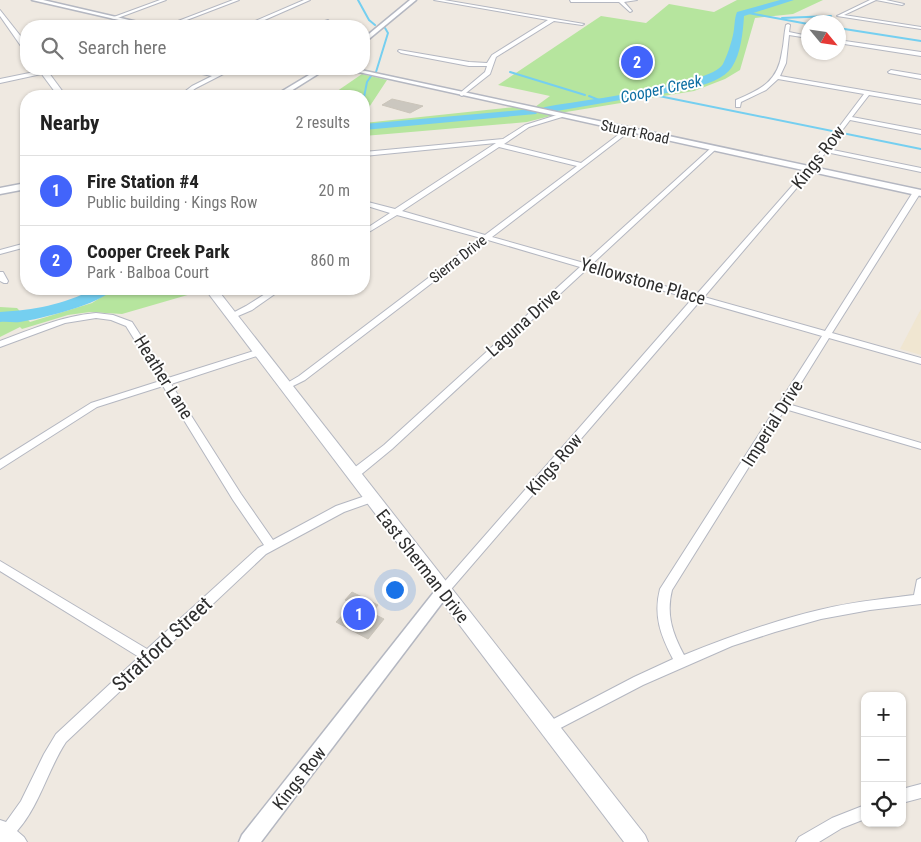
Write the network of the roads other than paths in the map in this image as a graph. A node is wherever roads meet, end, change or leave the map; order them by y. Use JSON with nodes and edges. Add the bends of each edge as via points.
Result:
{"nodes":[{"id":1,"x":35,"y":0,"type":"edge"},
{"id":2,"x":164,"y":0,"type":"edge"},
{"id":3,"x":237,"y":0,"type":"edge"},
{"id":4,"x":308,"y":0,"type":"edge"},
{"id":5,"x":413,"y":0,"type":"edge"},
{"id":6,"x":436,"y":0,"type":"edge"},
{"id":7,"x":635,"y":0,"type":"edge"},
{"id":8,"x":874,"y":0,"type":"edge"},
{"id":9,"x":878,"y":0,"type":"edge"},
{"id":10,"x":571,"y":1,"type":"edge"},
{"id":11,"x":621,"y":1,"type":"edge"},
{"id":12,"x":902,"y":4,"type":"dead end"},
{"id":13,"x":630,"y":11,"type":"dead end"},
{"id":14,"x":0,"y":12,"type":"edge"},
{"id":15,"x":113,"y":18,"type":"junction"},
{"id":16,"x":553,"y":19,"type":"junction"},
{"id":17,"x":123,"y":20,"type":"edge"},
{"id":18,"x":183,"y":20,"type":"edge"},
{"id":19,"x":260,"y":20,"type":"edge"},
{"id":20,"x":582,"y":24,"type":"dead end"},
{"id":21,"x":788,"y":25,"type":"dead end"},
{"id":22,"x":921,"y":28,"type":"edge"},
{"id":23,"x":787,"y":33,"type":"junction"},
{"id":24,"x":370,"y":36,"type":"edge"},
{"id":25,"x":801,"y":36,"type":"edge"},
{"id":26,"x":20,"y":40,"type":"edge"},
{"id":27,"x":846,"y":42,"type":"edge"},
{"id":28,"x":401,"y":52,"type":"dead end"},
{"id":29,"x":921,"y":54,"type":"edge"},
{"id":30,"x":489,"y":66,"type":"junction"},
{"id":31,"x":891,"y":72,"type":"dead end"},
{"id":32,"x":370,"y":74,"type":"edge"},
{"id":33,"x":23,"y":75,"type":"edge"},
{"id":34,"x":47,"y":75,"type":"edge"},
{"id":35,"x":216,"y":75,"type":"edge"},
{"id":36,"x":312,"y":75,"type":"edge"},
{"id":37,"x":778,"y":77,"type":"junction"},
{"id":38,"x":921,"y":77,"type":"edge"},
{"id":39,"x":0,"y":81,"type":"edge"},
{"id":40,"x":58,"y":90,"type":"edge"},
{"id":41,"x":192,"y":90,"type":"edge"},
{"id":42,"x":288,"y":90,"type":"edge"},
{"id":43,"x":867,"y":93,"type":"junction"},
{"id":44,"x":462,"y":94,"type":"junction"},
{"id":45,"x":921,"y":102,"type":"edge"},
{"id":46,"x":738,"y":106,"type":"dead end"},
{"id":47,"x":560,"y":116,"type":"junction"},
{"id":48,"x":848,"y":118,"type":"junction"},
{"id":49,"x":628,"y":130,"type":"junction"},
{"id":50,"x":921,"y":132,"type":"edge"},
{"id":51,"x":501,"y":143,"type":"junction"},
{"id":52,"x":713,"y":149,"type":"junction"},
{"id":53,"x":825,"y":150,"type":"junction"},
{"id":54,"x":370,"y":154,"type":"edge"},
{"id":55,"x":581,"y":165,"type":"junction"},
{"id":56,"x":810,"y":169,"type":"junction"},
{"id":57,"x":921,"y":170,"type":"edge"},
{"id":58,"x":20,"y":187,"type":"edge"},
{"id":59,"x":0,"y":191,"type":"edge"},
{"id":60,"x":919,"y":193,"type":"edge"},
{"id":61,"x":370,"y":204,"type":"edge"},
{"id":62,"x":396,"y":212,"type":"junction"},
{"id":63,"x":370,"y":229,"type":"edge"},
{"id":64,"x":486,"y":237,"type":"junction"},
{"id":65,"x":20,"y":247,"type":"edge"},
{"id":66,"x":0,"y":252,"type":"edge"},
{"id":67,"x":585,"y":265,"type":"junction"},
{"id":68,"x":215,"y":295,"type":"edge"},
{"id":69,"x":269,"y":295,"type":"edge"},
{"id":70,"x":698,"y":296,"type":"junction"},
{"id":71,"x":231,"y":316,"type":"junction"},
{"id":72,"x":828,"y":335,"type":"junction"},
{"id":73,"x":0,"y":344,"type":"edge"},
{"id":74,"x":260,"y":352,"type":"junction"},
{"id":75,"x":921,"y":361,"type":"edge"},
{"id":76,"x":166,"y":382,"type":"junction"},
{"id":77,"x":287,"y":386,"type":"junction"},
{"id":78,"x":782,"y":405,"type":"junction"},
{"id":79,"x":921,"y":446,"type":"edge"},
{"id":80,"x":0,"y":465,"type":"edge"},
{"id":81,"x":354,"y":474,"type":"junction"},
{"id":82,"x":371,"y":498,"type":"junction"},
{"id":83,"x":270,"y":545,"type":"junction"},
{"id":84,"x":0,"y":564,"type":"edge"},
{"id":85,"x":921,"y":583,"type":"edge"},
{"id":86,"x":443,"y":591,"type":"junction"},
{"id":87,"x":920,"y":599,"type":"edge"},
{"id":88,"x":149,"y":656,"type":"junction"},
{"id":89,"x":680,"y":660,"type":"junction"},
{"id":90,"x":549,"y":728,"type":"junction"},
{"id":91,"x":921,"y":790,"type":"edge"},
{"id":92,"x":906,"y":795,"type":"edge"},
{"id":93,"x":861,"y":814,"type":"edge"},
{"id":94,"x":2,"y":833,"type":"edge"},
{"id":95,"x":19,"y":842,"type":"edge"},
{"id":96,"x":249,"y":842,"type":"edge"},
{"id":97,"x":637,"y":842,"type":"edge"},
{"id":98,"x":804,"y":842,"type":"edge"}],
"edges":[{"from":1,"to":15,"type":"street"},
{"from":2,"to":15,"type":"street"},
{"from":3,"to":18,"type":"street"},
{"from":4,"to":19,"type":"street"},
{"from":5,"to":24,"type":"street"},
{"from":6,"to":16,"type":"street"},
{"from":7,"to":11,"type":"street"},
{"from":8,"to":22,"type":"street","via":[[840,16]]},
{"from":9,"to":12,"type":"street"},
{"from":10,"to":11,"type":"street"},
{"from":11,"to":13,"type":"street"},
{"from":14,"to":26,"type":"main road"},
{"from":15,"to":17,"type":"street"},
{"from":16,"to":20,"type":"street"},
{"from":16,"to":30,"type":"street","via":[[494,56]]},
{"from":21,"to":23,"type":"street"},
{"from":23,"to":25,"type":"street"},
{"from":23,"to":37,"type":"street","via":[[784,63]]},
{"from":27,"to":29,"type":"street"},
{"from":28,"to":30,"type":"street"},
{"from":30,"to":44,"type":"street","via":[[485,77]]},
{"from":31,"to":38,"type":"street"},
{"from":32,"to":44,"type":"street","name":"Stuart Road"},
{"from":33,"to":39,"type":"street"},
{"from":34,"to":40,"type":"main road"},
{"from":35,"to":41,"type":"street"},
{"from":36,"to":42,"type":"street"},
{"from":37,"to":43,"type":"street"},
{"from":37,"to":46,"type":"street","via":[[738,101]]},
{"from":43,"to":45,"type":"street"},
{"from":43,"to":48,"type":"street","name":"Kings Row"},
{"from":44,"to":47,"type":"street","name":"Stuart Road"},
{"from":47,"to":49,"type":"street","name":"Stuart Road"},
{"from":47,"to":51,"type":"street","via":[[527,126]]},
{"from":48,"to":50,"type":"street"},
{"from":48,"to":53,"type":"street","name":"Kings Row"},
{"from":49,"to":52,"type":"street","name":"Stuart Road"},
{"from":49,"to":55,"type":"street","name":"Sierra Drive"},
{"from":51,"to":54,"type":"street"},
{"from":51,"to":55,"type":"street"},
{"from":51,"to":62,"type":"street"},
{"from":52,"to":56,"type":"street","name":"Stuart Road"},
{"from":52,"to":67,"type":"street","name":"Laguna Drive"},
{"from":53,"to":56,"type":"street","name":"Kings Row"},
{"from":53,"to":57,"type":"street"},
{"from":55,"to":64,"type":"street","name":"Sierra Drive"},
{"from":56,"to":60,"type":"street","name":"Stuart Road"},
{"from":56,"to":70,"type":"street","name":"Kings Row"},
{"from":58,"to":59,"type":"street"},
{"from":60,"to":72,"type":"street","name":"Imperial Drive"},
{"from":61,"to":62,"type":"street","name":"Yellowstone Place"},
{"from":62,"to":63,"type":"street"},
{"from":62,"to":64,"type":"street","name":"Yellowstone Place"},
{"from":64,"to":67,"type":"street","name":"Yellowstone Place"},
{"from":64,"to":77,"type":"street","name":"Sierra Drive","via":[[302,378]]},
{"from":65,"to":66,"type":"street"},
{"from":67,"to":70,"type":"street","name":"Yellowstone Place"},
{"from":67,"to":81,"type":"street","name":"Laguna Drive","via":[[388,447]]},
{"from":68,"to":71,"type":"main road","name":"East Sherman Drive"},
{"from":69,"to":71,"type":"street"},
{"from":70,"to":72,"type":"street","name":"Yellowstone Place"},
{"from":70,"to":86,"type":"street","name":"Kings Row","via":[[634,374]]},
{"from":71,"to":74,"type":"main road","name":"East Sherman Drive"},
{"from":72,"to":75,"type":"street","name":"Yellowstone Place"},
{"from":72,"to":78,"type":"street","name":"Imperial Drive"},
{"from":73,"to":76,"type":"street","name":"Heather Lane","via":[[45,325],[69,319],[105,317],[122,320],[133,328]]},
{"from":74,"to":76,"type":"street"},
{"from":74,"to":77,"type":"main road","name":"East Sherman Drive"},
{"from":76,"to":80,"type":"street","via":[[94,405]]},
{"from":76,"to":83,"type":"street","name":"Heather Lane"},
{"from":77,"to":81,"type":"main road","name":"East Sherman Drive"},
{"from":78,"to":79,"type":"street"},
{"from":78,"to":89,"type":"street","name":"Imperial Drive","via":[[666,590],[662,602],[665,632]]},
{"from":81,"to":82,"type":"main road","name":"East Sherman Drive"},
{"from":82,"to":83,"type":"street","name":"Stratford Street"},
{"from":82,"to":86,"type":"main road","name":"East Sherman Drive"},
{"from":83,"to":88,"type":"street","name":"Stratford Street"},
{"from":84,"to":88,"type":"street"},
{"from":85,"to":87,"type":"street"},
{"from":86,"to":90,"type":"main road","name":"East Sherman Drive"},
{"from":86,"to":96,"type":"street","name":"Kings Row"},
{"from":87,"to":89,"type":"street","via":[[875,603],[798,620]]},
{"from":88,"to":94,"type":"street","name":"Stratford Street","via":[[61,738],[44,766],[33,796]]},
{"from":89,"to":90,"type":"street"},
{"from":90,"to":97,"type":"main road","name":"East Sherman Drive"},
{"from":91,"to":92,"type":"street"},
{"from":93,"to":98,"type":"street"},
{"from":94,"to":95,"type":"street"}]}
